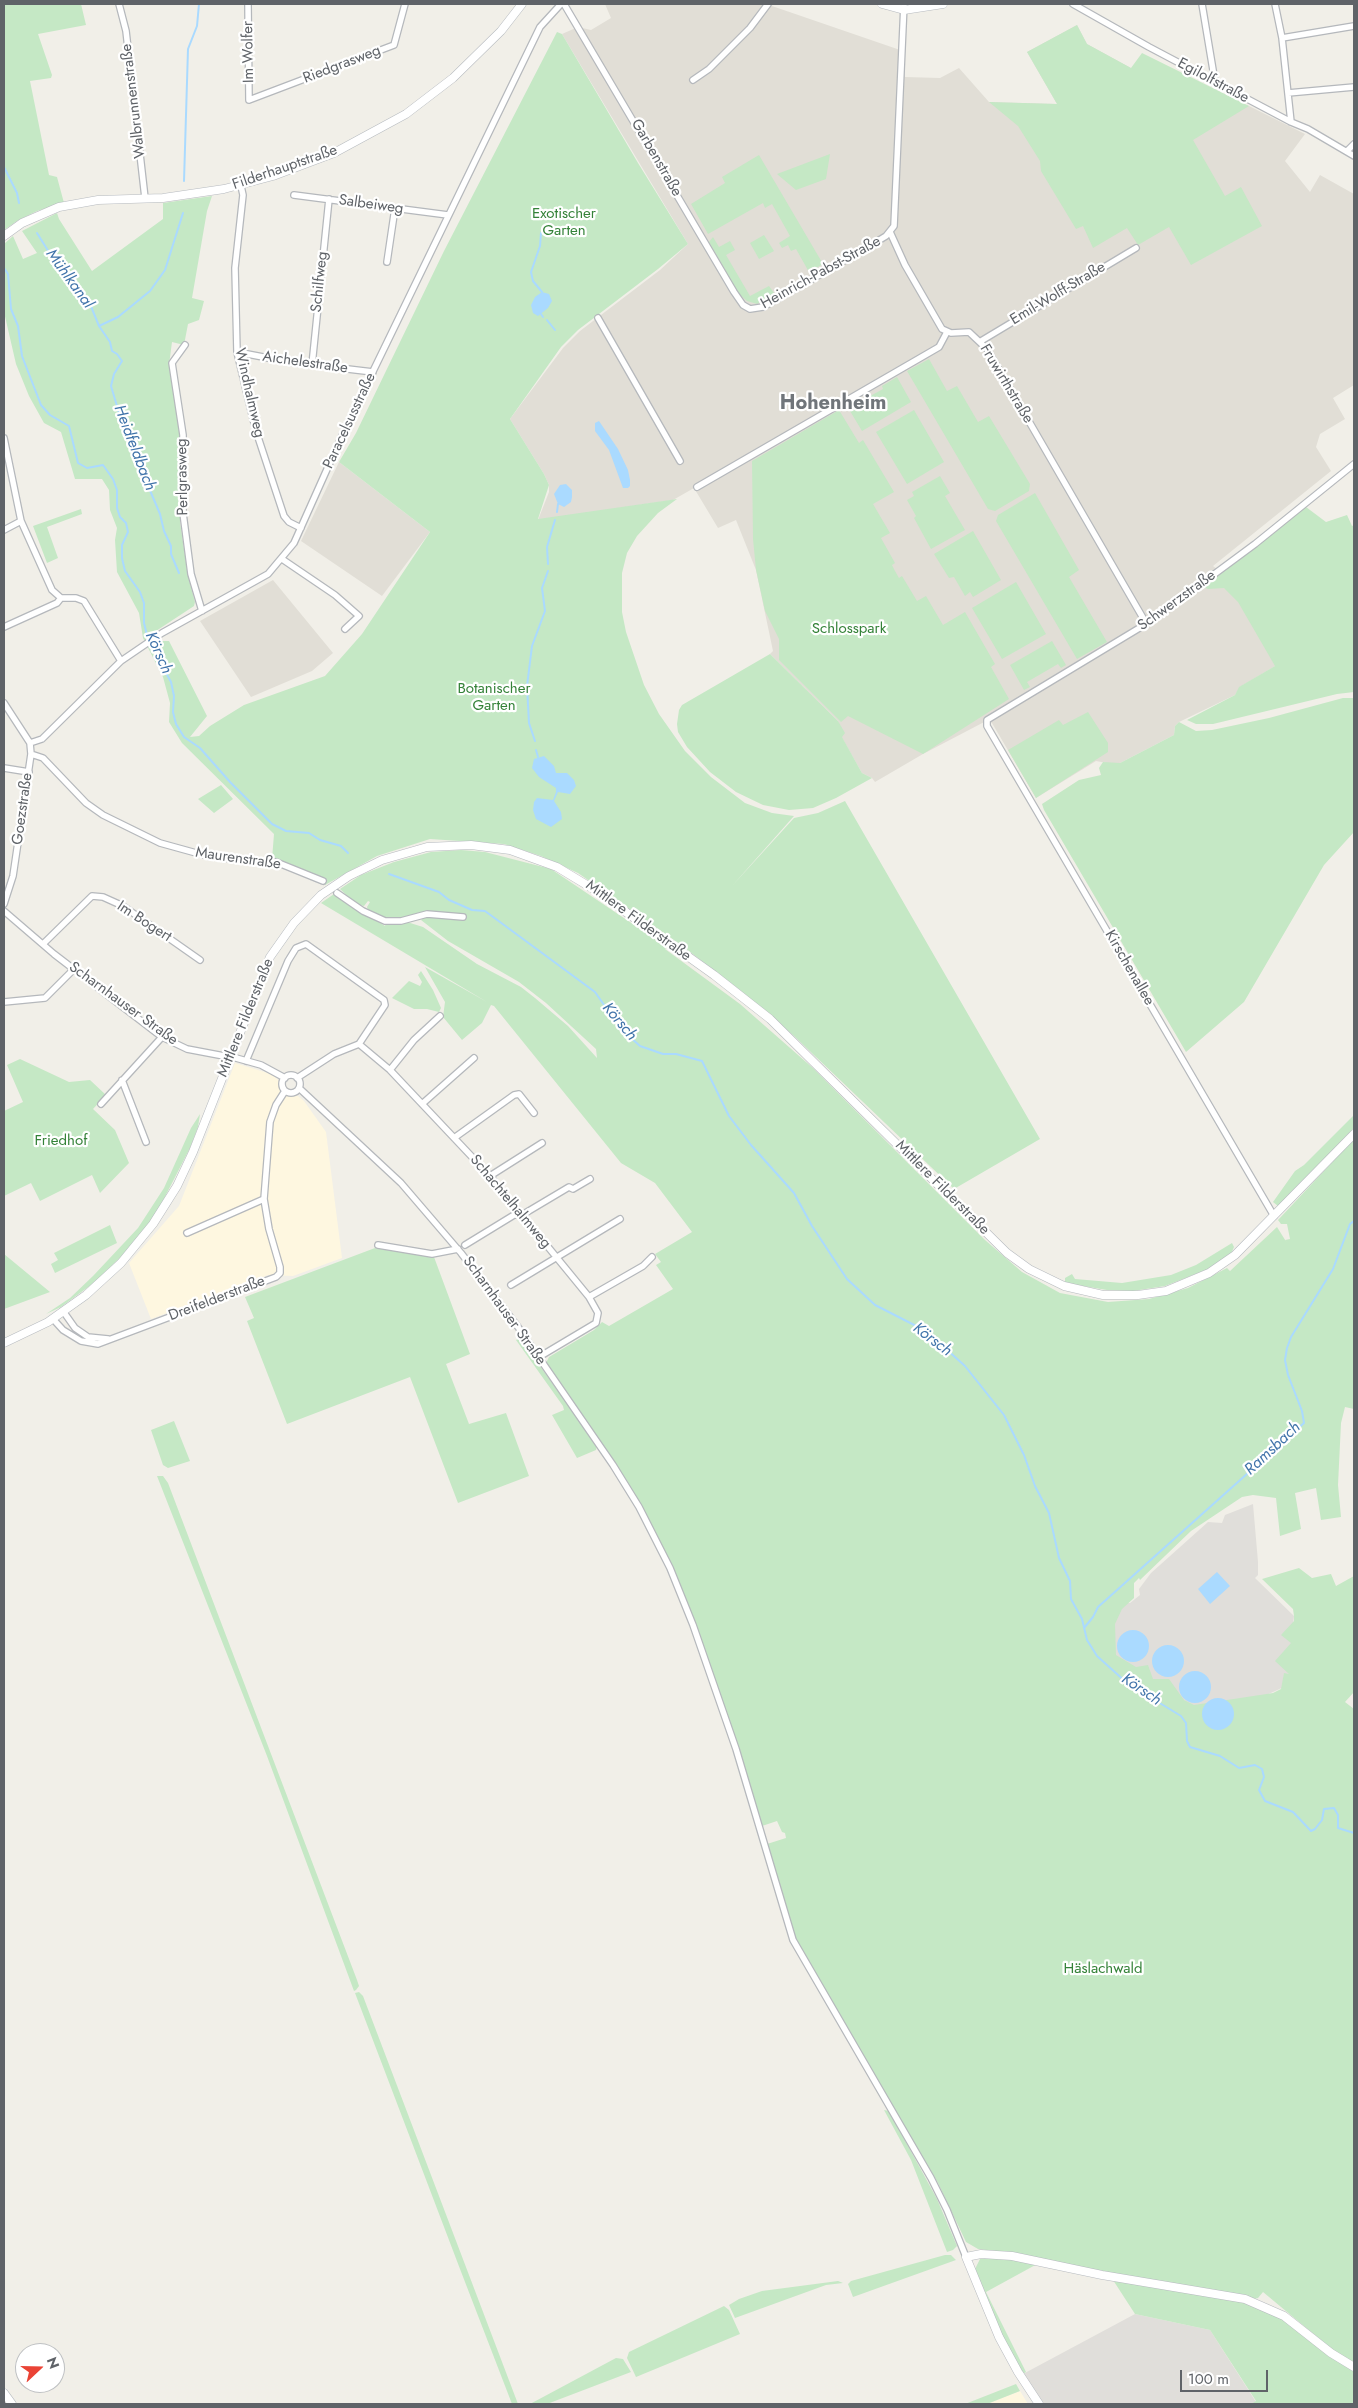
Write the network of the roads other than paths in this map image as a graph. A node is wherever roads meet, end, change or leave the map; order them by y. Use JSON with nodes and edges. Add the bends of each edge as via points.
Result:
{"nodes":[{"id":1,"x":119,"y":4,"type":"edge"},
{"id":2,"x":248,"y":4,"type":"edge"},
{"id":3,"x":405,"y":4,"type":"edge"},
{"id":4,"x":522,"y":4,"type":"edge"},
{"id":5,"x":562,"y":4,"type":"edge"},
{"id":6,"x":768,"y":4,"type":"edge"},
{"id":7,"x":882,"y":4,"type":"edge"},
{"id":8,"x":943,"y":4,"type":"edge"},
{"id":9,"x":1073,"y":4,"type":"edge"},
{"id":10,"x":1202,"y":4,"type":"edge"},
{"id":11,"x":1275,"y":4,"type":"edge"},
{"id":12,"x":904,"y":7,"type":"edge"},
{"id":13,"x":1354,"y":26,"type":"edge"},
{"id":14,"x":1282,"y":38,"type":"junction"},
{"id":15,"x":693,"y":80,"type":"dead end"},
{"id":16,"x":1215,"y":82,"type":"junction"},
{"id":17,"x":1354,"y":87,"type":"edge"},
{"id":18,"x":1288,"y":93,"type":"junction"},
{"id":19,"x":249,"y":100,"type":"joint"},
{"id":20,"x":1291,"y":122,"type":"junction"},
{"id":21,"x":1354,"y":144,"type":"edge"},
{"id":22,"x":1347,"y":152,"type":"junction"},
{"id":23,"x":1354,"y":156,"type":"edge"},
{"id":24,"x":241,"y":186,"type":"junction"},
{"id":25,"x":294,"y":195,"type":"dead end"},
{"id":26,"x":145,"y":198,"type":"junction"},
{"id":27,"x":329,"y":199,"type":"junction"},
{"id":28,"x":395,"y":208,"type":"junction"},
{"id":29,"x":448,"y":215,"type":"junction"},
{"id":30,"x":890,"y":232,"type":"junction"},
{"id":31,"x":4,"y":236,"type":"edge"},
{"id":32,"x":1136,"y":248,"type":"dead end"},
{"id":33,"x":387,"y":262,"type":"dead end"},
{"id":34,"x":750,"y":309,"type":"joint"},
{"id":35,"x":598,"y":318,"type":"dead end"},
{"id":36,"x":947,"y":332,"type":"junction"},
{"id":37,"x":981,"y":341,"type":"junction"},
{"id":38,"x":185,"y":345,"type":"dead end"},
{"id":39,"x":237,"y":352,"type":"junction"},
{"id":40,"x":312,"y":365,"type":"junction"},
{"id":41,"x":373,"y":372,"type":"junction"},
{"id":42,"x":4,"y":438,"type":"edge"},
{"id":43,"x":680,"y":461,"type":"dead end"},
{"id":44,"x":1354,"y":464,"type":"edge"},
{"id":45,"x":697,"y":487,"type":"dead end"},
{"id":46,"x":21,"y":521,"type":"junction"},
{"id":47,"x":301,"y":528,"type":"junction"},
{"id":48,"x":4,"y":530,"type":"edge"},
{"id":49,"x":282,"y":559,"type":"junction"},
{"id":50,"x":61,"y":598,"type":"junction"},
{"id":51,"x":202,"y":611,"type":"junction"},
{"id":52,"x":1144,"y":624,"type":"junction"},
{"id":53,"x":4,"y":627,"type":"edge"},
{"id":54,"x":345,"y":629,"type":"dead end"},
{"id":55,"x":122,"y":661,"type":"junction"},
{"id":56,"x":4,"y":703,"type":"edge"},
{"id":57,"x":988,"y":720,"type":"joint"},
{"id":58,"x":30,"y":743,"type":"junction"},
{"id":59,"x":31,"y":754,"type":"junction"},
{"id":60,"x":4,"y":768,"type":"edge"},
{"id":61,"x":29,"y":772,"type":"junction"},
{"id":62,"x":323,"y":881,"type":"dead end"},
{"id":63,"x":337,"y":893,"type":"dead end"},
{"id":64,"x":4,"y":904,"type":"edge"},
{"id":65,"x":4,"y":911,"type":"edge"},
{"id":66,"x":464,"y":917,"type":"dead end"},
{"id":67,"x":43,"y":944,"type":"junction"},
{"id":68,"x":200,"y":960,"type":"dead end"},
{"id":69,"x":74,"y":969,"type":"junction"},
{"id":70,"x":4,"y":1002,"type":"edge"},
{"id":71,"x":440,"y":1016,"type":"dead end"},
{"id":72,"x":162,"y":1037,"type":"junction"},
{"id":73,"x":359,"y":1044,"type":"junction"},
{"id":74,"x":230,"y":1057,"type":"junction"},
{"id":75,"x":474,"y":1058,"type":"dead end"},
{"id":76,"x":246,"y":1060,"type":"junction"},
{"id":77,"x":390,"y":1070,"type":"junction"},
{"id":78,"x":285,"y":1078,"type":"junction"},
{"id":79,"x":297,"y":1078,"type":"junction"},
{"id":80,"x":122,"y":1080,"type":"junction"},
{"id":81,"x":298,"y":1088,"type":"junction"},
{"id":82,"x":285,"y":1091,"type":"junction"},
{"id":83,"x":100,"y":1104,"type":"dead end"},
{"id":84,"x":422,"y":1104,"type":"junction"},
{"id":85,"x":534,"y":1113,"type":"dead end"},
{"id":86,"x":1354,"y":1134,"type":"edge"},
{"id":87,"x":454,"y":1138,"type":"junction"},
{"id":88,"x":146,"y":1142,"type":"dead end"},
{"id":89,"x":542,"y":1143,"type":"dead end"},
{"id":90,"x":490,"y":1176,"type":"junction"},
{"id":91,"x":590,"y":1179,"type":"dead end"},
{"id":92,"x":264,"y":1199,"type":"junction"},
{"id":93,"x":522,"y":1215,"type":"junction"},
{"id":94,"x":1274,"y":1216,"type":"junction"},
{"id":95,"x":620,"y":1219,"type":"dead end"},
{"id":96,"x":187,"y":1233,"type":"dead end"},
{"id":97,"x":465,"y":1245,"type":"dead end"},
{"id":98,"x":378,"y":1246,"type":"dead end"},
{"id":99,"x":458,"y":1249,"type":"junction"},
{"id":100,"x":652,"y":1257,"type":"dead end"},
{"id":101,"x":557,"y":1258,"type":"junction"},
{"id":102,"x":511,"y":1285,"type":"dead end"},
{"id":103,"x":589,"y":1298,"type":"junction"},
{"id":104,"x":63,"y":1311,"type":"junction"},
{"id":105,"x":53,"y":1319,"type":"junction"},
{"id":106,"x":110,"y":1340,"type":"junction"},
{"id":107,"x":4,"y":1343,"type":"edge"},
{"id":108,"x":539,"y":1357,"type":"junction"},
{"id":109,"x":966,"y":2257,"type":"junction"},
{"id":110,"x":1354,"y":2367,"type":"edge"},
{"id":111,"x":4,"y":2393,"type":"edge"},
{"id":112,"x":12,"y":2404,"type":"edge"},
{"id":113,"x":1039,"y":2404,"type":"edge"}],
"edges":[{"from":1,"to":26,"type":"street","name":"Walbrunnenstraße","via":[[126,31]]},
{"from":2,"to":19,"type":"street","name":"Im Wolfer"},
{"from":3,"to":19,"type":"street","name":"Riedgrasweg","via":[[394,45]]},
{"from":4,"to":24,"type":"main road","name":"Filderhauptstraße","via":[[501,31],[453,78],[406,114],[334,153]]},
{"from":5,"to":29,"type":"street","name":"Paracelsusstraße","via":[[540,27]]},
{"from":5,"to":34,"type":"street","name":"Garbenstraße","via":[[734,292]]},
{"from":6,"to":15,"type":"street","via":[[750,28]]},
{"from":7,"to":12,"type":"main road"},
{"from":8,"to":12,"type":"main road"},
{"from":9,"to":16,"type":"street","name":"Egilolfstraße"},
{"from":10,"to":16,"type":"street"},
{"from":11,"to":14,"type":"street"},
{"from":12,"to":30,"type":"street","via":[[894,226]]},
{"from":13,"to":14,"type":"street"},
{"from":14,"to":18,"type":"street"},
{"from":16,"to":20,"type":"street","name":"Egilolfstraße"},
{"from":17,"to":18,"type":"street"},
{"from":18,"to":20,"type":"street"},
{"from":20,"to":22,"type":"street","name":"Egilolfstraße"},
{"from":21,"to":22,"type":"street"},
{"from":22,"to":23,"type":"street","name":"Egilolfstraße"},
{"from":24,"to":26,"type":"main road","name":"Filderhauptstraße"},
{"from":24,"to":39,"type":"street","name":"Windhalmweg","via":[[243,195],[235,268]]},
{"from":25,"to":27,"type":"street","name":"Salbeiweg"},
{"from":26,"to":31,"type":"main road","name":"Filderhauptstraße","via":[[98,200],[59,207],[22,223]]},
{"from":27,"to":28,"type":"street","name":"Salbeiweg"},
{"from":27,"to":40,"type":"street","name":"Schilfweg"},
{"from":28,"to":29,"type":"street","name":"Salbeiweg"},
{"from":28,"to":33,"type":"street"},
{"from":29,"to":41,"type":"street","name":"Paracelsusstraße"},
{"from":30,"to":34,"type":"street","name":"Heinrich-Pabst-Straße","via":[[762,308]]},
{"from":30,"to":36,"type":"street","via":[[906,268],[942,329]]},
{"from":32,"to":37,"type":"street","name":"Emil-Wolff-Straße"},
{"from":35,"to":43,"type":"street"},
{"from":36,"to":37,"type":"street","name":"Fruwirthstraße","via":[[969,332]]},
{"from":36,"to":45,"type":"street","via":[[939,348]]},
{"from":37,"to":52,"type":"street","name":"Fruwirthstraße"},
{"from":38,"to":51,"type":"street","name":"Perlgrasweg","via":[[172,363],[183,435],[183,513],[191,574]]},
{"from":39,"to":40,"type":"street","name":"Aichelestraße"},
{"from":39,"to":47,"type":"street","name":"Windhalmweg","via":[[256,431],[284,516]]},
{"from":40,"to":41,"type":"street","name":"Aichelestraße"},
{"from":41,"to":47,"type":"street","name":"Paracelsusstraße"},
{"from":42,"to":46,"type":"street"},
{"from":44,"to":52,"type":"street","name":"Schwerzstraße","via":[[1202,584]]},
{"from":46,"to":48,"type":"street"},
{"from":46,"to":50,"type":"street","via":[[52,590]]},
{"from":47,"to":49,"type":"street","name":"Paracelsusstraße"},
{"from":49,"to":51,"type":"street","name":"Paracelsusstraße","via":[[268,574]]},
{"from":49,"to":54,"type":"street","via":[[358,616]]},
{"from":50,"to":53,"type":"street","via":[[57,603]]},
{"from":50,"to":55,"type":"street","via":[[84,601]]},
{"from":51,"to":55,"type":"street","name":"Paracelsusstraße"},
{"from":52,"to":57,"type":"street","name":"Schwerzstraße"},
{"from":55,"to":58,"type":"street","name":"Paracelsusstraße","via":[[42,739]]},
{"from":56,"to":58,"type":"street"},
{"from":57,"to":94,"type":"street","name":"Kirschenallee","via":[[987,726]]},
{"from":58,"to":59,"type":"street","name":"Goezstraße"},
{"from":59,"to":61,"type":"street","name":"Goezstraße"},
{"from":59,"to":62,"type":"street","name":"Maurenstraße","via":[[43,758],[86,803],[103,815],[160,843],[207,856],[276,862]]},
{"from":60,"to":61,"type":"street"},
{"from":61,"to":64,"type":"street","name":"Goezstraße","via":[[13,876]]},
{"from":63,"to":66,"type":"street","via":[[385,921],[401,922],[427,914]]},
{"from":65,"to":67,"type":"street","name":"Scharnhauser Straße"},
{"from":67,"to":68,"type":"street","name":"Im Bogert","via":[[92,896],[103,897],[123,906]]},
{"from":67,"to":69,"type":"street","name":"Scharnhauser Straße"},
{"from":69,"to":70,"type":"street","via":[[45,998]]},
{"from":69,"to":72,"type":"street","name":"Scharnhauser Straße"},
{"from":71,"to":77,"type":"street","via":[[414,1040]]},
{"from":72,"to":74,"type":"street","name":"Scharnhauser Straße","via":[[187,1049]]},
{"from":72,"to":80,"type":"street"},
{"from":73,"to":76,"type":"street","via":[[385,1005],[384,1000],[306,944],[296,948],[288,961]]},
{"from":73,"to":77,"type":"street","name":"Schachtelhalmweg"},
{"from":73,"to":79,"type":"street","via":[[334,1054]]},
{"from":74,"to":76,"type":"street","name":"Scharnhauser Straße"},
{"from":74,"to":94,"type":"main road","name":"Mittlere Filderstraße","via":[[270,957],[294,923],[321,895],[355,872],[403,853],[449,845],[491,847],[544,861],[576,877],[748,1002],[790,1038],[1001,1246],[1023,1265],[1046,1278],[1064,1286],[1103,1295],[1138,1295],[1166,1290],[1220,1267]]},
{"from":74,"to":104,"type":"main road","name":"Mittlere Filderstraße","via":[[192,1152],[166,1205],[121,1263]]},
{"from":75,"to":84,"type":"street"},
{"from":76,"to":78,"type":"street","name":"Scharnhauser Straße"},
{"from":77,"to":84,"type":"street","name":"Schachtelhalmweg"},
{"from":78,"to":79,"type":"street","name":"Scharnhauser Straße"},
{"from":78,"to":82,"type":"street","via":[[282,1082]]},
{"from":79,"to":81,"type":"street"},
{"from":80,"to":83,"type":"street"},
{"from":80,"to":88,"type":"street"},
{"from":81,"to":82,"type":"street","via":[[292,1093]]},
{"from":81,"to":99,"type":"street","name":"Scharnhauser Straße","via":[[395,1177]]},
{"from":82,"to":92,"type":"street","name":"Dreifelderstraße","via":[[270,1122]]},
{"from":84,"to":87,"type":"street","name":"Schachtelhalmweg"},
{"from":85,"to":87,"type":"street","via":[[519,1094],[514,1095]]},
{"from":86,"to":94,"type":"main road","name":"Mittlere Filderstraße"},
{"from":87,"to":90,"type":"street","name":"Schachtelhalmweg"},
{"from":89,"to":90,"type":"street"},
{"from":90,"to":93,"type":"street","name":"Schachtelhalmweg"},
{"from":91,"to":93,"type":"street","via":[[573,1189],[569,1187]]},
{"from":92,"to":96,"type":"street"},
{"from":92,"to":106,"type":"street","name":"Dreifelderstraße","via":[[280,1273],[276,1277]]},
{"from":93,"to":97,"type":"street","via":[[514,1215]]},
{"from":93,"to":101,"type":"street","name":"Schachtelhalmweg"},
{"from":95,"to":101,"type":"street"},
{"from":98,"to":99,"type":"street","name":"Scharnhauser Straße","via":[[432,1254]]},
{"from":99,"to":108,"type":"street","name":"Scharnhauser Straße"},
{"from":100,"to":103,"type":"street","via":[[643,1266]]},
{"from":101,"to":102,"type":"street"},
{"from":101,"to":103,"type":"street","name":"Schachtelhalmweg"},
{"from":103,"to":108,"type":"street","name":"Schachtelhalmweg","via":[[598,1314],[596,1323]]},
{"from":104,"to":105,"type":"main road","name":"Mittlere Filderstraße"},
{"from":104,"to":106,"type":"street","via":[[88,1337]]},
{"from":105,"to":106,"type":"street","name":"Dreifelderstraße","via":[[81,1341],[98,1344]]},
{"from":105,"to":107,"type":"main road","name":"Mittlere Filderstraße"},
{"from":108,"to":109,"type":"street","name":"Scharnhauser Straße","via":[[627,1486],[666,1559],[688,1609],[729,1728],[791,1935],[928,2172]]},
{"from":109,"to":110,"type":"main road","via":[[981,2254],[1020,2257],[1115,2278],[1245,2299],[1284,2316]]},
{"from":109,"to":113,"type":"main road","via":[[999,2337]]},
{"from":111,"to":112,"type":"main road"}]}
